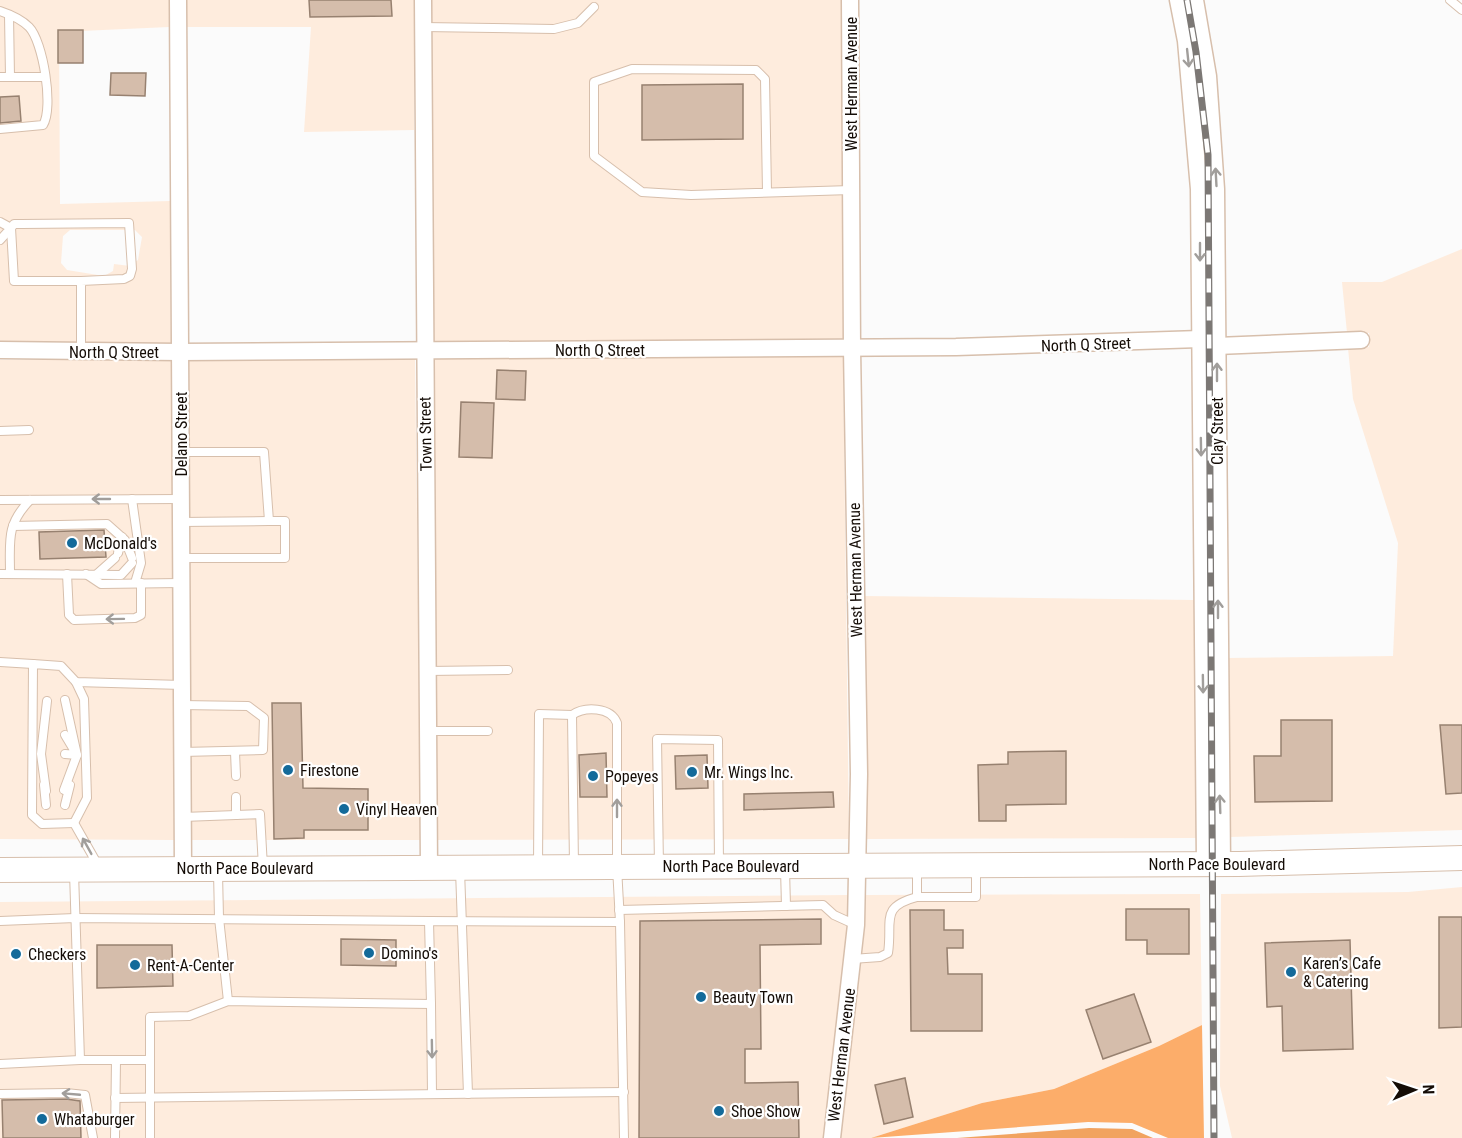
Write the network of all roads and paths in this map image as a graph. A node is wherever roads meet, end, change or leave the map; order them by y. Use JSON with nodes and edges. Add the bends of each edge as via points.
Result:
{"nodes":[{"id":1,"x":178,"y":0,"type":"edge"},
{"id":2,"x":423,"y":0,"type":"edge"},
{"id":3,"x":850,"y":0,"type":"edge"},
{"id":4,"x":1178,"y":0,"type":"edge"},
{"id":5,"x":1195,"y":0,"type":"edge"},
{"id":6,"x":1450,"y":0,"type":"edge"},
{"id":7,"x":594,"y":8,"type":"dead end"},
{"id":8,"x":1462,"y":10,"type":"edge"},
{"id":9,"x":4,"y":13,"type":"edge"},
{"id":10,"x":423,"y":27,"type":"junction"},
{"id":11,"x":0,"y":77,"type":"edge"},
{"id":12,"x":10,"y":77,"type":"junction"},
{"id":13,"x":45,"y":77,"type":"junction"},
{"id":14,"x":0,"y":129,"type":"edge"},
{"id":15,"x":851,"y":190,"type":"junction"},
{"id":16,"x":767,"y":192,"type":"junction"},
{"id":17,"x":0,"y":222,"type":"edge"},
{"id":18,"x":10,"y":228,"type":"junction"},
{"id":19,"x":0,"y":240,"type":"edge"},
{"id":20,"x":81,"y":281,"type":"junction"},
{"id":21,"x":1200,"y":339,"type":"junction"},
{"id":22,"x":1361,"y":340,"type":"dead end"},
{"id":23,"x":1217,"y":346,"type":"junction"},
{"id":24,"x":852,"y":348,"type":"junction"},
{"id":25,"x":0,"y":350,"type":"edge"},
{"id":26,"x":424,"y":351,"type":"junction"},
{"id":27,"x":81,"y":352,"type":"junction"},
{"id":28,"x":180,"y":352,"type":"junction"},
{"id":29,"x":0,"y":430,"type":"edge"},
{"id":30,"x":29,"y":430,"type":"dead end"},
{"id":31,"x":181,"y":452,"type":"junction"},
{"id":32,"x":132,"y":499,"type":"junction"},
{"id":33,"x":181,"y":499,"type":"junction"},
{"id":34,"x":0,"y":500,"type":"edge"},
{"id":35,"x":30,"y":500,"type":"junction"},
{"id":36,"x":270,"y":521,"type":"junction"},
{"id":37,"x":181,"y":522,"type":"junction"},
{"id":38,"x":13,"y":526,"type":"junction"},
{"id":39,"x":122,"y":537,"type":"junction"},
{"id":40,"x":181,"y":558,"type":"junction"},
{"id":41,"x":0,"y":574,"type":"edge"},
{"id":42,"x":10,"y":574,"type":"junction"},
{"id":43,"x":67,"y":574,"type":"junction"},
{"id":44,"x":86,"y":574,"type":"junction"},
{"id":45,"x":97,"y":574,"type":"junction"},
{"id":46,"x":138,"y":583,"type":"junction"},
{"id":47,"x":181,"y":583,"type":"junction"},
{"id":48,"x":0,"y":662,"type":"edge"},
{"id":49,"x":33,"y":664,"type":"junction"},
{"id":50,"x":508,"y":670,"type":"dead end"},
{"id":51,"x":427,"y":671,"type":"junction"},
{"id":52,"x":76,"y":682,"type":"junction"},
{"id":53,"x":182,"y":685,"type":"junction"},
{"id":54,"x":65,"y":700,"type":"dead end"},
{"id":55,"x":47,"y":701,"type":"dead end"},
{"id":56,"x":181,"y":705,"type":"junction"},
{"id":57,"x":572,"y":715,"type":"junction"},
{"id":58,"x":47,"y":716,"type":"dead end"},
{"id":59,"x":65,"y":716,"type":"dead end"},
{"id":60,"x":428,"y":731,"type":"junction"},
{"id":61,"x":488,"y":731,"type":"dead end"},
{"id":62,"x":47,"y":735,"type":"dead end"},
{"id":63,"x":65,"y":735,"type":"dead end"},
{"id":64,"x":182,"y":752,"type":"junction"},
{"id":65,"x":236,"y":752,"type":"junction"},
{"id":66,"x":40,"y":754,"type":"junction"},
{"id":67,"x":65,"y":754,"type":"dead end"},
{"id":68,"x":77,"y":755,"type":"junction"},
{"id":69,"x":87,"y":755,"type":"junction"},
{"id":70,"x":46,"y":771,"type":"dead end"},
{"id":71,"x":64,"y":771,"type":"dead end"},
{"id":72,"x":236,"y":776,"type":"dead end"},
{"id":73,"x":64,"y":790,"type":"dead end"},
{"id":74,"x":46,"y":791,"type":"dead end"},
{"id":75,"x":236,"y":797,"type":"dead end"},
{"id":76,"x":46,"y":805,"type":"dead end"},
{"id":77,"x":65,"y":805,"type":"dead end"},
{"id":78,"x":236,"y":815,"type":"junction"},
{"id":79,"x":183,"y":818,"type":"junction"},
{"id":80,"x":74,"y":823,"type":"junction"},
{"id":81,"x":1462,"y":858,"type":"edge"},
{"id":82,"x":1213,"y":863,"type":"junction"},
{"id":83,"x":917,"y":865,"type":"junction"},
{"id":84,"x":976,"y":865,"type":"junction"},
{"id":85,"x":659,"y":866,"type":"junction"},
{"id":86,"x":719,"y":866,"type":"junction"},
{"id":87,"x":784,"y":866,"type":"junction"},
{"id":88,"x":857,"y":866,"type":"junction"},
{"id":89,"x":538,"y":867,"type":"junction"},
{"id":90,"x":574,"y":867,"type":"junction"},
{"id":91,"x":616,"y":867,"type":"junction"},
{"id":92,"x":99,"y":868,"type":"junction"},
{"id":93,"x":183,"y":868,"type":"junction"},
{"id":94,"x":218,"y":868,"type":"junction"},
{"id":95,"x":263,"y":868,"type":"junction"},
{"id":96,"x":429,"y":868,"type":"junction"},
{"id":97,"x":460,"y":868,"type":"junction"},
{"id":98,"x":74,"y":869,"type":"junction"},
{"id":99,"x":0,"y":870,"type":"edge"},
{"id":100,"x":917,"y":897,"type":"junction"},
{"id":101,"x":786,"y":906,"type":"junction"},
{"id":102,"x":619,"y":910,"type":"junction"},
{"id":103,"x":75,"y":918,"type":"junction"},
{"id":104,"x":219,"y":918,"type":"junction"},
{"id":105,"x":0,"y":921,"type":"edge"},
{"id":106,"x":429,"y":921,"type":"junction"},
{"id":107,"x":462,"y":921,"type":"junction"},
{"id":108,"x":620,"y":922,"type":"junction"},
{"id":109,"x":856,"y":925,"type":"junction"},
{"id":110,"x":852,"y":959,"type":"junction"},
{"id":111,"x":228,"y":1001,"type":"junction"},
{"id":112,"x":431,"y":1004,"type":"junction"},
{"id":113,"x":80,"y":1060,"type":"junction"},
{"id":114,"x":116,"y":1060,"type":"junction"},
{"id":115,"x":150,"y":1060,"type":"junction"},
{"id":116,"x":0,"y":1064,"type":"edge"},
{"id":117,"x":624,"y":1092,"type":"junction"},
{"id":118,"x":0,"y":1094,"type":"edge"},
{"id":119,"x":468,"y":1094,"type":"junction"},
{"id":120,"x":432,"y":1095,"type":"junction"},
{"id":121,"x":115,"y":1098,"type":"junction"},
{"id":122,"x":150,"y":1098,"type":"junction"},
{"id":123,"x":93,"y":1138,"type":"edge"},
{"id":124,"x":115,"y":1138,"type":"edge"},
{"id":125,"x":150,"y":1138,"type":"edge"},
{"id":126,"x":624,"y":1138,"type":"edge"},
{"id":127,"x":832,"y":1138,"type":"edge"}],
"edges":[{"from":1,"to":28,"type":"street","name":"Delano Street"},
{"from":2,"to":10,"type":"street","name":"Town Street"},
{"from":3,"to":15,"type":"street","name":"West Herman Avenue"},
{"from":4,"to":21,"type":"street","name":"Clay Street","one_way":true,"via":[[1197,146]]},
{"from":23,"to":5,"type":"street","name":"Clay Street","one_way":true,"via":[[1214,148],[1208,76]]},
{"from":6,"to":8,"type":"lane"},
{"from":7,"to":10,"type":"lane","via":[[578,23],[554,29]]},
{"from":9,"to":12,"type":"lane"},
{"from":9,"to":13,"type":"lane","via":[[28,26],[40,43]]},
{"from":10,"to":26,"type":"street","name":"Town Street"},
{"from":11,"to":12,"type":"lane"},
{"from":12,"to":13,"type":"lane"},
{"from":13,"to":14,"type":"lane","via":[[48,111],[43,125]]},
{"from":15,"to":16,"type":"lane"},
{"from":15,"to":24,"type":"street","name":"West Herman Avenue"},
{"from":16,"to":16,"type":"lane","via":[[642,192],[594,156],[594,82],[632,69],[756,70],[765,79]]},
{"from":17,"to":18,"type":"lane"},
{"from":18,"to":19,"type":"lane"},
{"from":18,"to":20,"type":"lane","via":[[14,280]]},
{"from":18,"to":20,"type":"lane","via":[[14,224],[129,223],[130,276]]},
{"from":20,"to":27,"type":"lane"},
{"from":21,"to":24,"type":"street","name":"North Q Street"},
{"from":21,"to":82,"type":"street","name":"Clay Street","one_way":true},
{"from":22,"to":23,"type":"street"},
{"from":82,"to":23,"type":"street","name":"Clay Street","one_way":true},
{"from":24,"to":26,"type":"street","name":"North Q Street"},
{"from":24,"to":88,"type":"street","name":"West Herman Avenue"},
{"from":25,"to":27,"type":"street","name":"North Q Street"},
{"from":26,"to":28,"type":"street","name":"North Q Street"},
{"from":26,"to":51,"type":"street","name":"Town Street"},
{"from":27,"to":28,"type":"street","name":"North Q Street"},
{"from":28,"to":31,"type":"street","name":"Delano Street"},
{"from":29,"to":30,"type":"lane"},
{"from":31,"to":33,"type":"street","name":"Delano Street"},
{"from":31,"to":36,"type":"lane","via":[[264,452]]},
{"from":32,"to":33,"type":"lane"},
{"from":32,"to":35,"type":"lane","one_way":true},
{"from":32,"to":46,"type":"lane","via":[[140,540]]},
{"from":33,"to":37,"type":"street","name":"Delano Street"},
{"from":34,"to":35,"type":"lane"},
{"from":35,"to":38,"type":"lane","via":[[15,515]]},
{"from":36,"to":37,"type":"lane"},
{"from":36,"to":40,"type":"lane","via":[[285,520],[285,558]]},
{"from":37,"to":40,"type":"street","name":"Delano Street"},
{"from":38,"to":39,"type":"lane","via":[[106,524]]},
{"from":38,"to":42,"type":"lane"},
{"from":39,"to":45,"type":"lane","via":[[117,556]]},
{"from":39,"to":45,"type":"lane","via":[[132,561],[121,575]]},
{"from":40,"to":47,"type":"street","name":"Delano Street"},
{"from":41,"to":42,"type":"lane"},
{"from":42,"to":43,"type":"lane"},
{"from":43,"to":44,"type":"lane"},
{"from":46,"to":43,"type":"lane","one_way":true,"via":[[141,615],[74,620],[69,615]]},
{"from":44,"to":45,"type":"lane"},
{"from":44,"to":46,"type":"lane","via":[[101,584]]},
{"from":46,"to":47,"type":"lane"},
{"from":47,"to":53,"type":"street","name":"Delano Street"},
{"from":48,"to":49,"type":"lane"},
{"from":49,"to":52,"type":"lane","via":[[61,666]]},
{"from":49,"to":66,"type":"lane"},
{"from":50,"to":51,"type":"lane"},
{"from":51,"to":60,"type":"street","name":"Town Street"},
{"from":52,"to":53,"type":"lane"},
{"from":52,"to":69,"type":"lane","via":[[84,699]]},
{"from":53,"to":56,"type":"street","name":"Delano Street"},
{"from":54,"to":68,"type":"lane"},
{"from":55,"to":66,"type":"lane"},
{"from":56,"to":64,"type":"street","name":"Delano Street"},
{"from":56,"to":65,"type":"lane","via":[[248,706],[264,718],[264,750]]},
{"from":57,"to":89,"type":"lane","via":[[539,714]]},
{"from":57,"to":90,"type":"lane"},
{"from":91,"to":57,"type":"lane","one_way":true,"via":[[617,723],[607,711],[580,711]]},
{"from":58,"to":66,"type":"lane"},
{"from":59,"to":68,"type":"lane"},
{"from":60,"to":61,"type":"lane"},
{"from":60,"to":96,"type":"street","name":"Town Street"},
{"from":62,"to":66,"type":"lane"},
{"from":63,"to":68,"type":"lane"},
{"from":64,"to":65,"type":"lane"},
{"from":64,"to":79,"type":"street","name":"Delano Street"},
{"from":65,"to":72,"type":"lane"},
{"from":66,"to":70,"type":"lane"},
{"from":66,"to":74,"type":"lane"},
{"from":66,"to":76,"type":"lane"},
{"from":66,"to":80,"type":"lane","via":[[32,815],[42,824]]},
{"from":67,"to":68,"type":"lane"},
{"from":68,"to":69,"type":"lane"},
{"from":68,"to":71,"type":"lane"},
{"from":68,"to":73,"type":"lane"},
{"from":68,"to":77,"type":"lane"},
{"from":69,"to":80,"type":"lane","via":[[87,798]]},
{"from":75,"to":78,"type":"lane"},
{"from":78,"to":79,"type":"lane"},
{"from":78,"to":95,"type":"lane","via":[[260,814]]},
{"from":79,"to":93,"type":"street","name":"Delano Street"},
{"from":92,"to":80,"type":"lane","one_way":true},
{"from":81,"to":82,"type":"main road","name":"North Pace Boulevard"},
{"from":82,"to":84,"type":"main road","name":"North Pace Boulevard"},
{"from":83,"to":84,"type":"main road","name":"North Pace Boulevard"},
{"from":83,"to":88,"type":"main road","name":"North Pace Boulevard"},
{"from":83,"to":100,"type":"lane"},
{"from":84,"to":100,"type":"lane","via":[[976,897]]},
{"from":85,"to":86,"type":"main road","name":"North Pace Boulevard"},
{"from":85,"to":86,"type":"lane","via":[[657,739],[718,740]]},
{"from":85,"to":91,"type":"main road","name":"North Pace Boulevard"},
{"from":86,"to":87,"type":"main road","name":"North Pace Boulevard"},
{"from":87,"to":88,"type":"main road","name":"North Pace Boulevard"},
{"from":87,"to":101,"type":"lane"},
{"from":88,"to":109,"type":"street","name":"West Herman Avenue"},
{"from":89,"to":90,"type":"main road","name":"North Pace Boulevard"},
{"from":89,"to":97,"type":"main road","name":"North Pace Boulevard"},
{"from":90,"to":91,"type":"main road","name":"North Pace Boulevard"},
{"from":91,"to":102,"type":"lane"},
{"from":92,"to":93,"type":"main road","name":"North Pace Boulevard"},
{"from":92,"to":98,"type":"main road","name":"North Pace Boulevard"},
{"from":93,"to":94,"type":"main road","name":"North Pace Boulevard"},
{"from":94,"to":95,"type":"main road","name":"North Pace Boulevard"},
{"from":94,"to":104,"type":"lane"},
{"from":95,"to":96,"type":"main road","name":"North Pace Boulevard"},
{"from":96,"to":97,"type":"main road","name":"North Pace Boulevard"},
{"from":97,"to":107,"type":"lane"},
{"from":98,"to":99,"type":"main road","name":"North Pace Boulevard"},
{"from":98,"to":103,"type":"lane"},
{"from":100,"to":110,"type":"lane","via":[[898,902],[890,913],[888,953]]},
{"from":101,"to":102,"type":"lane"},
{"from":101,"to":109,"type":"lane","via":[[822,905]]},
{"from":102,"to":108,"type":"lane"},
{"from":103,"to":104,"type":"lane"},
{"from":103,"to":105,"type":"lane"},
{"from":103,"to":113,"type":"lane"},
{"from":104,"to":106,"type":"lane"},
{"from":104,"to":111,"type":"lane"},
{"from":106,"to":107,"type":"lane"},
{"from":106,"to":112,"type":"lane"},
{"from":107,"to":108,"type":"lane"},
{"from":107,"to":119,"type":"lane"},
{"from":108,"to":117,"type":"lane"},
{"from":109,"to":110,"type":"street","name":"West Herman Avenue"},
{"from":110,"to":127,"type":"street","name":"West Herman Avenue"},
{"from":111,"to":112,"type":"lane"},
{"from":111,"to":115,"type":"lane","via":[[189,1016],[150,1017]]},
{"from":112,"to":120,"type":"lane","one_way":true},
{"from":113,"to":114,"type":"lane"},
{"from":113,"to":116,"type":"lane"},
{"from":114,"to":115,"type":"lane"},
{"from":114,"to":121,"type":"lane"},
{"from":115,"to":122,"type":"lane"},
{"from":117,"to":119,"type":"lane"},
{"from":117,"to":126,"type":"lane"},
{"from":123,"to":118,"type":"lane","one_way":true,"via":[[85,1095]]},
{"from":119,"to":120,"type":"lane"},
{"from":120,"to":122,"type":"lane"},
{"from":121,"to":122,"type":"lane"},
{"from":121,"to":124,"type":"lane"},
{"from":122,"to":125,"type":"lane"}]}
